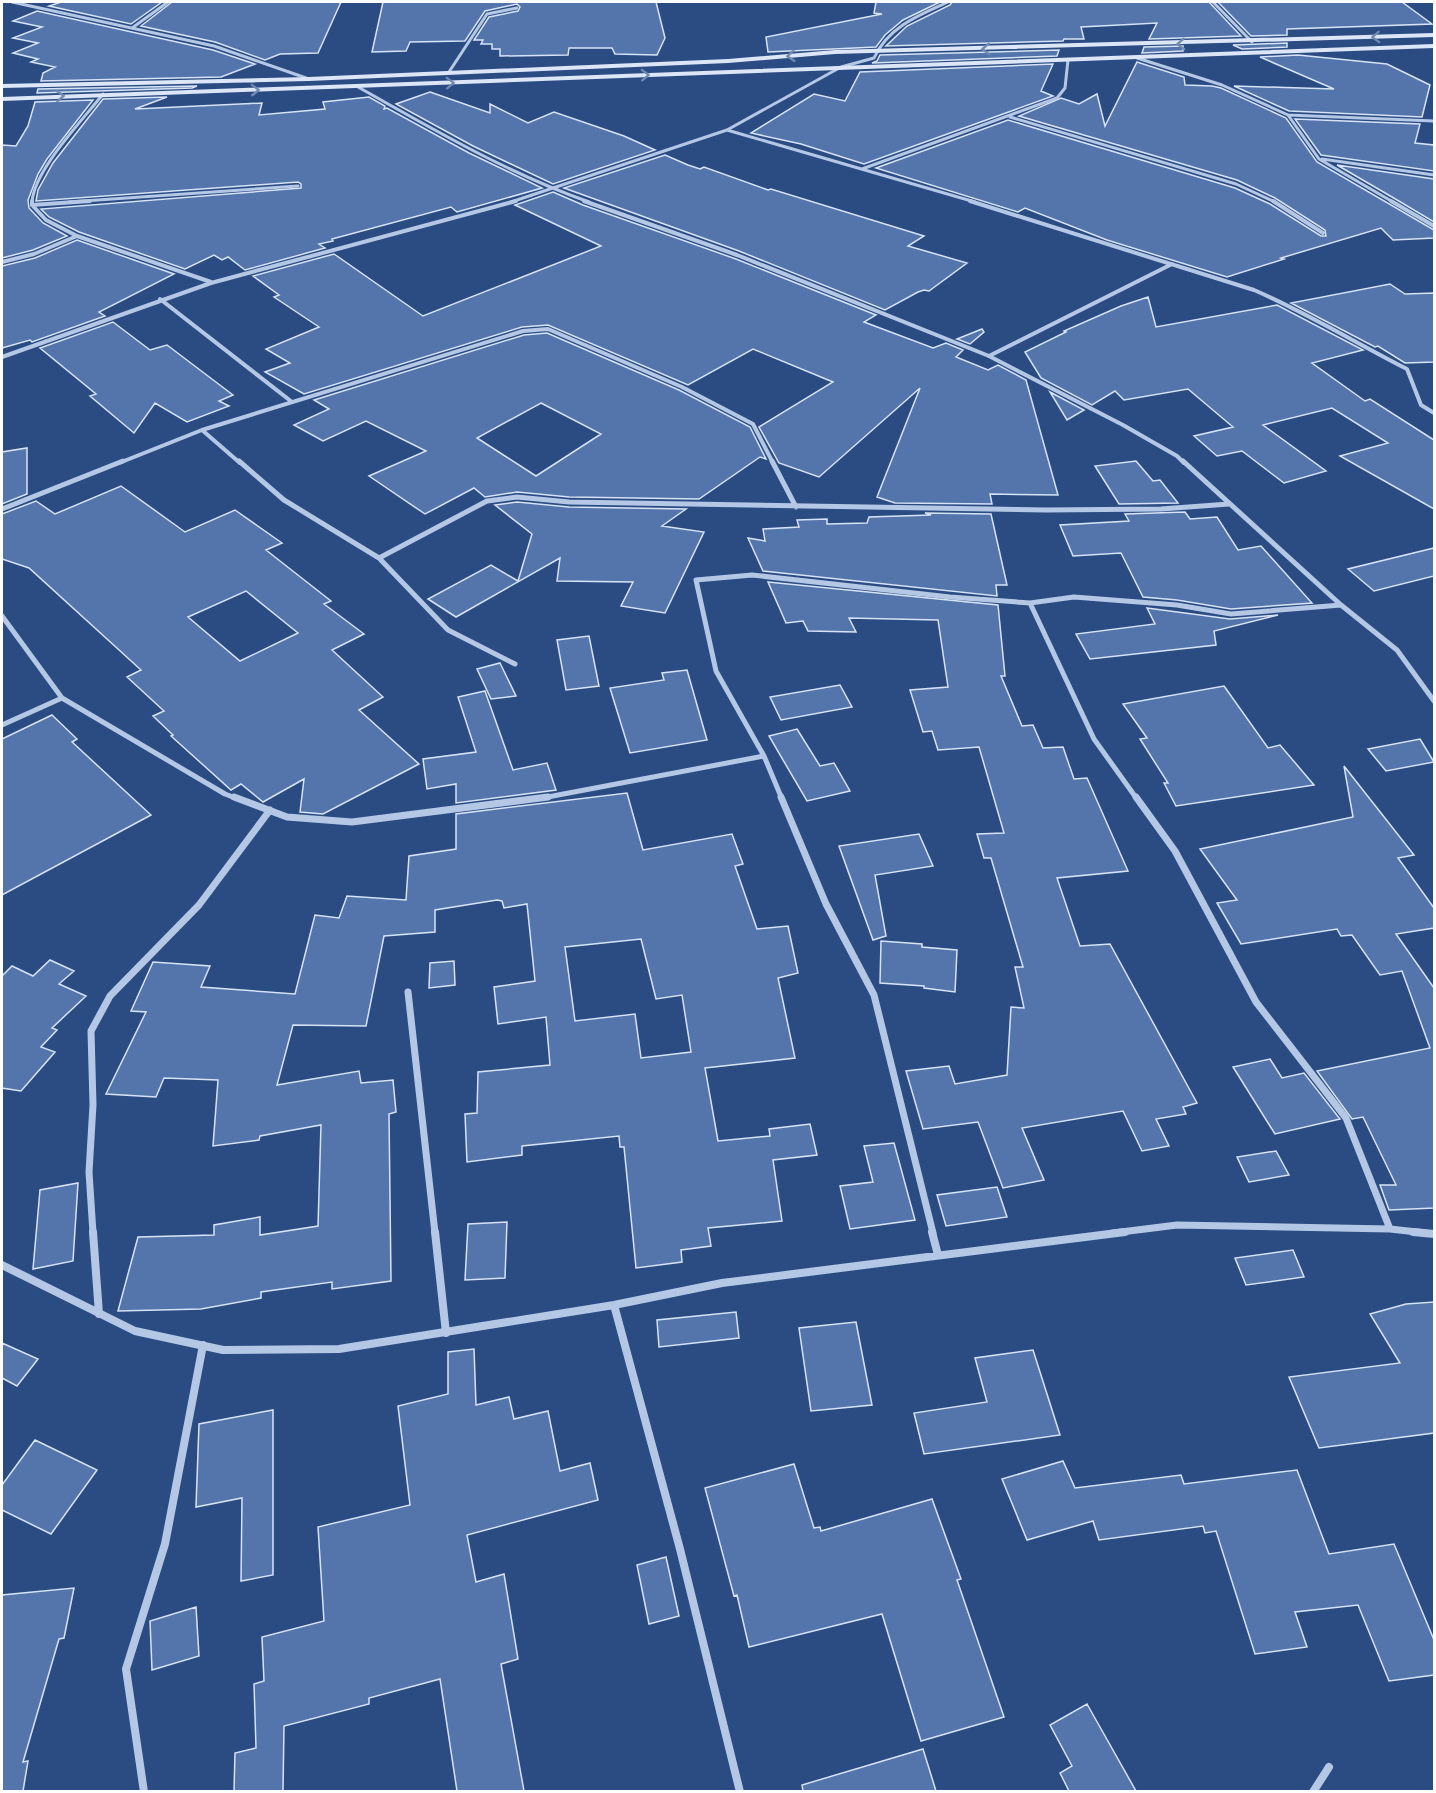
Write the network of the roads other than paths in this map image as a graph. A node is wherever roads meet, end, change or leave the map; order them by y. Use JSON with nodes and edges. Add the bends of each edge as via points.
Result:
{"nodes":[{"id":1,"x":12,"y":2,"type":"edge"},
{"id":2,"x":168,"y":2,"type":"edge"},
{"id":3,"x":948,"y":2,"type":"edge"},
{"id":4,"x":1213,"y":2,"type":"edge"},
{"id":5,"x":517,"y":8,"type":"dead end"},
{"id":6,"x":132,"y":28,"type":"junction"},
{"id":7,"x":1434,"y":35,"type":"edge"},
{"id":8,"x":1252,"y":42,"type":"junction"},
{"id":9,"x":1434,"y":46,"type":"edge"},
{"id":10,"x":876,"y":51,"type":"junction"},
{"id":11,"x":1137,"y":58,"type":"junction"},
{"id":12,"x":1068,"y":60,"type":"junction"},
{"id":13,"x":841,"y":67,"type":"junction"},
{"id":14,"x":449,"y":72,"type":"junction"},
{"id":15,"x":309,"y":79,"type":"junction"},
{"id":16,"x":2,"y":86,"type":"edge"},
{"id":17,"x":358,"y":87,"type":"junction"},
{"id":18,"x":104,"y":94,"type":"junction"},
{"id":19,"x":2,"y":99,"type":"edge"},
{"id":20,"x":1288,"y":115,"type":"junction"},
{"id":21,"x":1010,"y":117,"type":"junction"},
{"id":22,"x":1434,"y":121,"type":"edge"},
{"id":23,"x":727,"y":130,"type":"junction"},
{"id":24,"x":1319,"y":159,"type":"junction"},
{"id":25,"x":861,"y":169,"type":"junction"},
{"id":26,"x":1434,"y":175,"type":"edge"},
{"id":27,"x":298,"y":186,"type":"dead end"},
{"id":28,"x":550,"y":189,"type":"junction"},
{"id":29,"x":32,"y":205,"type":"junction"},
{"id":30,"x":1434,"y":226,"type":"edge"},
{"id":31,"x":1323,"y":233,"type":"dead end"},
{"id":32,"x":77,"y":236,"type":"junction"},
{"id":33,"x":2,"y":262,"type":"edge"},
{"id":34,"x":1173,"y":264,"type":"junction"},
{"id":35,"x":211,"y":283,"type":"junction"},
{"id":36,"x":160,"y":299,"type":"junction"},
{"id":37,"x":989,"y":356,"type":"junction"},
{"id":38,"x":2,"y":357,"type":"edge"},
{"id":39,"x":292,"y":402,"type":"junction"},
{"id":40,"x":1434,"y":413,"type":"edge"},
{"id":41,"x":202,"y":430,"type":"junction"},
{"id":42,"x":1229,"y":504,"type":"junction"},
{"id":43,"x":796,"y":507,"type":"junction"},
{"id":44,"x":2,"y":509,"type":"edge"},
{"id":45,"x":379,"y":558,"type":"junction"},
{"id":46,"x":1030,"y":603,"type":"junction"},
{"id":47,"x":1341,"y":605,"type":"junction"},
{"id":48,"x":2,"y":616,"type":"edge"},
{"id":49,"x":515,"y":664,"type":"dead end"},
{"id":50,"x":62,"y":698,"type":"junction"},
{"id":51,"x":1434,"y":701,"type":"edge"},
{"id":52,"x":2,"y":724,"type":"edge"},
{"id":53,"x":764,"y":756,"type":"junction"},
{"id":54,"x":270,"y":810,"type":"junction"},
{"id":55,"x":408,"y":992,"type":"dead end"},
{"id":56,"x":1390,"y":1229,"type":"junction"},
{"id":57,"x":1434,"y":1234,"type":"edge"},
{"id":58,"x":938,"y":1255,"type":"junction"},
{"id":59,"x":2,"y":1265,"type":"edge"},
{"id":60,"x":614,"y":1305,"type":"junction"},
{"id":61,"x":99,"y":1314,"type":"junction"},
{"id":62,"x":446,"y":1333,"type":"junction"},
{"id":63,"x":203,"y":1345,"type":"junction"},
{"id":64,"x":1329,"y":1767,"type":"dead end"},
{"id":65,"x":144,"y":1791,"type":"edge"},
{"id":66,"x":740,"y":1791,"type":"edge"},
{"id":67,"x":1313,"y":1791,"type":"edge"}],
"edges":[{"from":1,"to":6,"type":"street"},
{"from":2,"to":6,"type":"street"},
{"from":3,"to":10,"type":"street","via":[[893,31]]},
{"from":4,"to":8,"type":"street"},
{"from":5,"to":14,"type":"street","via":[[487,14]]},
{"from":6,"to":15,"type":"street","via":[[214,46]]},
{"from":7,"to":8,"type":"street","one_way":true},
{"from":8,"to":10,"type":"street","one_way":true},
{"from":9,"to":11,"type":"street"},
{"from":10,"to":13,"type":"street","via":[[874,58]]},
{"from":10,"to":14,"type":"street","one_way":true},
{"from":11,"to":12,"type":"street"},
{"from":11,"to":20,"type":"street","via":[[1222,85]]},
{"from":12,"to":13,"type":"street"},
{"from":12,"to":21,"type":"street","via":[[1065,88],[1057,98]]},
{"from":17,"to":13,"type":"street","one_way":true},
{"from":13,"to":23,"type":"street"},
{"from":14,"to":15,"type":"street"},
{"from":15,"to":16,"type":"street"},
{"from":18,"to":17,"type":"street","one_way":true},
{"from":17,"to":28,"type":"street"},
{"from":19,"to":18,"type":"street","one_way":true},
{"from":18,"to":29,"type":"street","via":[[41,174]]},
{"from":20,"to":22,"type":"street"},
{"from":20,"to":24,"type":"street"},
{"from":21,"to":25,"type":"street"},
{"from":21,"to":31,"type":"street","via":[[1236,184],[1265,196]]},
{"from":23,"to":25,"type":"street"},
{"from":23,"to":28,"type":"street"},
{"from":24,"to":26,"type":"street"},
{"from":24,"to":30,"type":"street"},
{"from":25,"to":34,"type":"street"},
{"from":27,"to":29,"type":"street"},
{"from":28,"to":35,"type":"street"},
{"from":28,"to":37,"type":"street","via":[[737,255]]},
{"from":29,"to":32,"type":"street","via":[[46,220]]},
{"from":32,"to":33,"type":"street"},
{"from":32,"to":35,"type":"street"},
{"from":34,"to":37,"type":"street"},
{"from":34,"to":40,"type":"street","via":[[1264,294],[1407,369],[1421,405]]},
{"from":35,"to":36,"type":"street"},
{"from":36,"to":38,"type":"street"},
{"from":36,"to":39,"type":"street"},
{"from":37,"to":42,"type":"street","via":[[1177,456]]},
{"from":39,"to":41,"type":"street"},
{"from":39,"to":43,"type":"street","via":[[524,331],[548,329],[682,387],[753,423]]},
{"from":41,"to":44,"type":"street"},
{"from":41,"to":45,"type":"street","via":[[284,500]]},
{"from":42,"to":43,"type":"street","via":[[1161,509]]},
{"from":42,"to":47,"type":"street"},
{"from":43,"to":45,"type":"street","via":[[569,502],[517,497],[487,501]]},
{"from":45,"to":49,"type":"street","via":[[448,630]]},
{"from":46,"to":47,"type":"street","via":[[1074,597],[1178,605],[1231,614]]},
{"from":46,"to":53,"type":"street","via":[[752,575],[696,580],[716,671]]},
{"from":46,"to":56,"type":"street","via":[[1094,739],[1175,851],[1256,1002],[1346,1118]]},
{"from":47,"to":51,"type":"street","via":[[1397,650]]},
{"from":48,"to":50,"type":"street"},
{"from":50,"to":52,"type":"street"},
{"from":50,"to":54,"type":"street","via":[[225,794]]},
{"from":53,"to":54,"type":"street","via":[[551,797],[363,821],[287,817]]},
{"from":53,"to":58,"type":"street","via":[[826,904],[874,995]]},
{"from":54,"to":61,"type":"street","via":[[199,905],[110,996],[91,1031],[93,1105],[89,1172]]},
{"from":55,"to":62,"type":"street"},
{"from":56,"to":57,"type":"street"},
{"from":56,"to":58,"type":"street","via":[[1177,1225]]},
{"from":58,"to":60,"type":"street","via":[[722,1282]]},
{"from":59,"to":61,"type":"street"},
{"from":60,"to":62,"type":"street"},
{"from":60,"to":66,"type":"street"},
{"from":61,"to":63,"type":"street","via":[[135,1331]]},
{"from":62,"to":63,"type":"street","via":[[339,1348],[223,1350]]},
{"from":63,"to":65,"type":"street","via":[[165,1544],[126,1669]]},
{"from":64,"to":67,"type":"street"}]}
